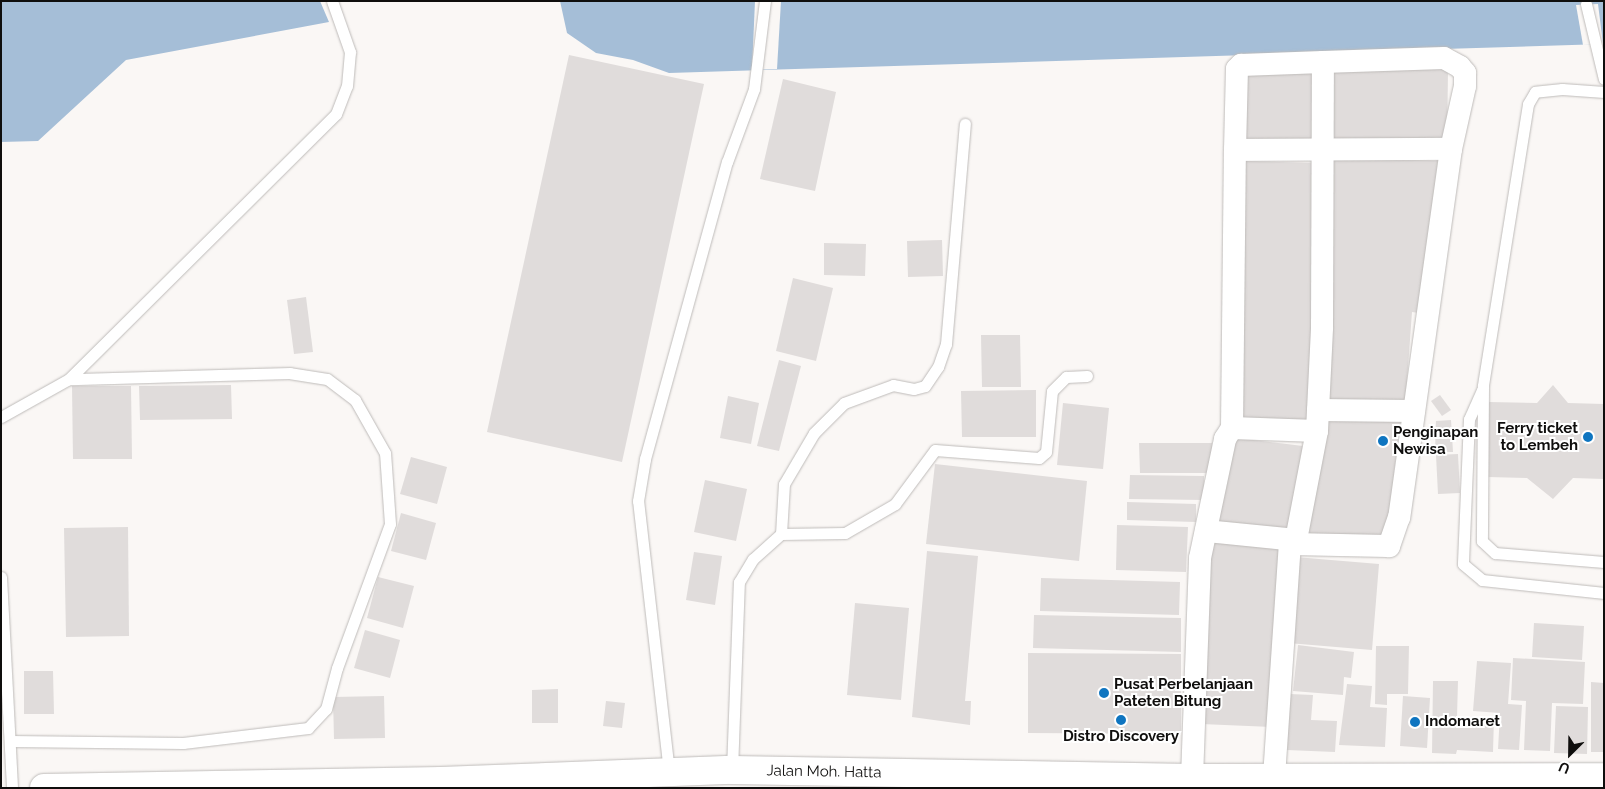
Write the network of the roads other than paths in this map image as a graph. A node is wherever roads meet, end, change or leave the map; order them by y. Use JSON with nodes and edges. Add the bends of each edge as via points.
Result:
{"nodes":[{"id":1,"x":332,"y":1,"type":"edge"},
{"id":2,"x":765,"y":1,"type":"edge"},
{"id":3,"x":1586,"y":4,"type":"dead end"},
{"id":4,"x":1323,"y":62,"type":"junction"},
{"id":5,"x":1604,"y":79,"type":"edge"},
{"id":6,"x":1604,"y":92,"type":"edge"},
{"id":7,"x":964,"y":124,"type":"dead end"},
{"id":8,"x":1322,"y":149,"type":"junction"},
{"id":9,"x":1451,"y":149,"type":"junction"},
{"id":10,"x":1235,"y":150,"type":"junction"},
{"id":11,"x":1087,"y":376,"type":"dead end"},
{"id":12,"x":69,"y":379,"type":"junction"},
{"id":13,"x":1483,"y":386,"type":"junction"},
{"id":14,"x":1414,"y":411,"type":"junction"},
{"id":15,"x":1,"y":417,"type":"edge"},
{"id":16,"x":1317,"y":420,"type":"junction"},
{"id":17,"x":1,"y":422,"type":"edge"},
{"id":18,"x":1232,"y":428,"type":"junction"},
{"id":19,"x":1206,"y":531,"type":"junction"},
{"id":20,"x":781,"y":534,"type":"junction"},
{"id":21,"x":1293,"y":542,"type":"junction"},
{"id":22,"x":1604,"y":562,"type":"edge"},
{"id":23,"x":1,"y":578,"type":"edge"},
{"id":24,"x":1604,"y":593,"type":"edge"},
{"id":25,"x":10,"y":741,"type":"junction"},
{"id":26,"x":732,"y":770,"type":"junction"},
{"id":27,"x":1274,"y":777,"type":"junction"},
{"id":28,"x":1604,"y":777,"type":"edge"},
{"id":29,"x":1192,"y":778,"type":"junction"},
{"id":30,"x":674,"y":779,"type":"edge"},
{"id":31,"x":1159,"y":783,"type":"edge"},
{"id":32,"x":12,"y":788,"type":"edge"},
{"id":33,"x":44,"y":788,"type":"edge"}],
"edges":[{"from":1,"to":12,"type":"lane","via":[[350,52],[347,86],[336,114]]},
{"from":2,"to":30,"type":"lane","via":[[754,89],[727,162],[645,459],[638,501]]},
{"from":3,"to":5,"type":"lane"},
{"from":4,"to":8,"type":"street"},
{"from":4,"to":9,"type":"street","via":[[1439,58],[1454,62],[1465,74],[1465,86]]},
{"from":4,"to":10,"type":"street","via":[[1241,66],[1237,69]]},
{"from":6,"to":13,"type":"lane","via":[[1562,88],[1535,92],[1528,104]]},
{"from":7,"to":20,"type":"lane","via":[[946,344],[938,367],[925,386],[914,389],[893,385],[844,403],[814,433],[784,484]]},
{"from":8,"to":9,"type":"street"},
{"from":8,"to":10,"type":"street"},
{"from":8,"to":16,"type":"street","via":[[1322,327]]},
{"from":9,"to":14,"type":"street"},
{"from":10,"to":18,"type":"street"},
{"from":11,"to":20,"type":"lane","via":[[1066,377],[1052,391],[1046,452],[1040,458],[935,450],[895,504],[845,533]]},
{"from":12,"to":15,"type":"lane"},
{"from":12,"to":25,"type":"lane","via":[[290,373],[327,379],[355,400],[385,453],[390,524],[337,668],[326,710],[308,728],[183,743]]},
{"from":13,"to":22,"type":"lane","via":[[1482,541],[1495,553]]},
{"from":13,"to":24,"type":"lane","via":[[1469,419],[1463,564],[1482,580]]},
{"from":14,"to":16,"type":"street"},
{"from":14,"to":21,"type":"street","via":[[1399,517],[1389,546]]},
{"from":15,"to":17,"type":"lane"},
{"from":16,"to":18,"type":"street"},
{"from":16,"to":21,"type":"street"},
{"from":18,"to":19,"type":"street","via":[[1225,439]]},
{"from":19,"to":21,"type":"street"},
{"from":19,"to":29,"type":"street","via":[[1200,558]]},
{"from":20,"to":26,"type":"lane","via":[[753,559],[739,582]]},
{"from":21,"to":27,"type":"street"},
{"from":23,"to":25,"type":"lane"},
{"from":25,"to":32,"type":"lane"},
{"from":26,"to":30,"type":"highway","name":"Jalan Moh. Hatta"},
{"from":26,"to":31,"type":"highway","name":"Jalan Moh. Hatta"},
{"from":27,"to":28,"type":"highway","name":"Jalan Moh. Hatta"},
{"from":27,"to":29,"type":"highway","name":"Jalan Moh. Hatta"},
{"from":29,"to":31,"type":"highway","name":"Jalan Moh. Hatta"},
{"from":30,"to":33,"type":"highway","name":"Jalan Moh. Hatta"}]}
